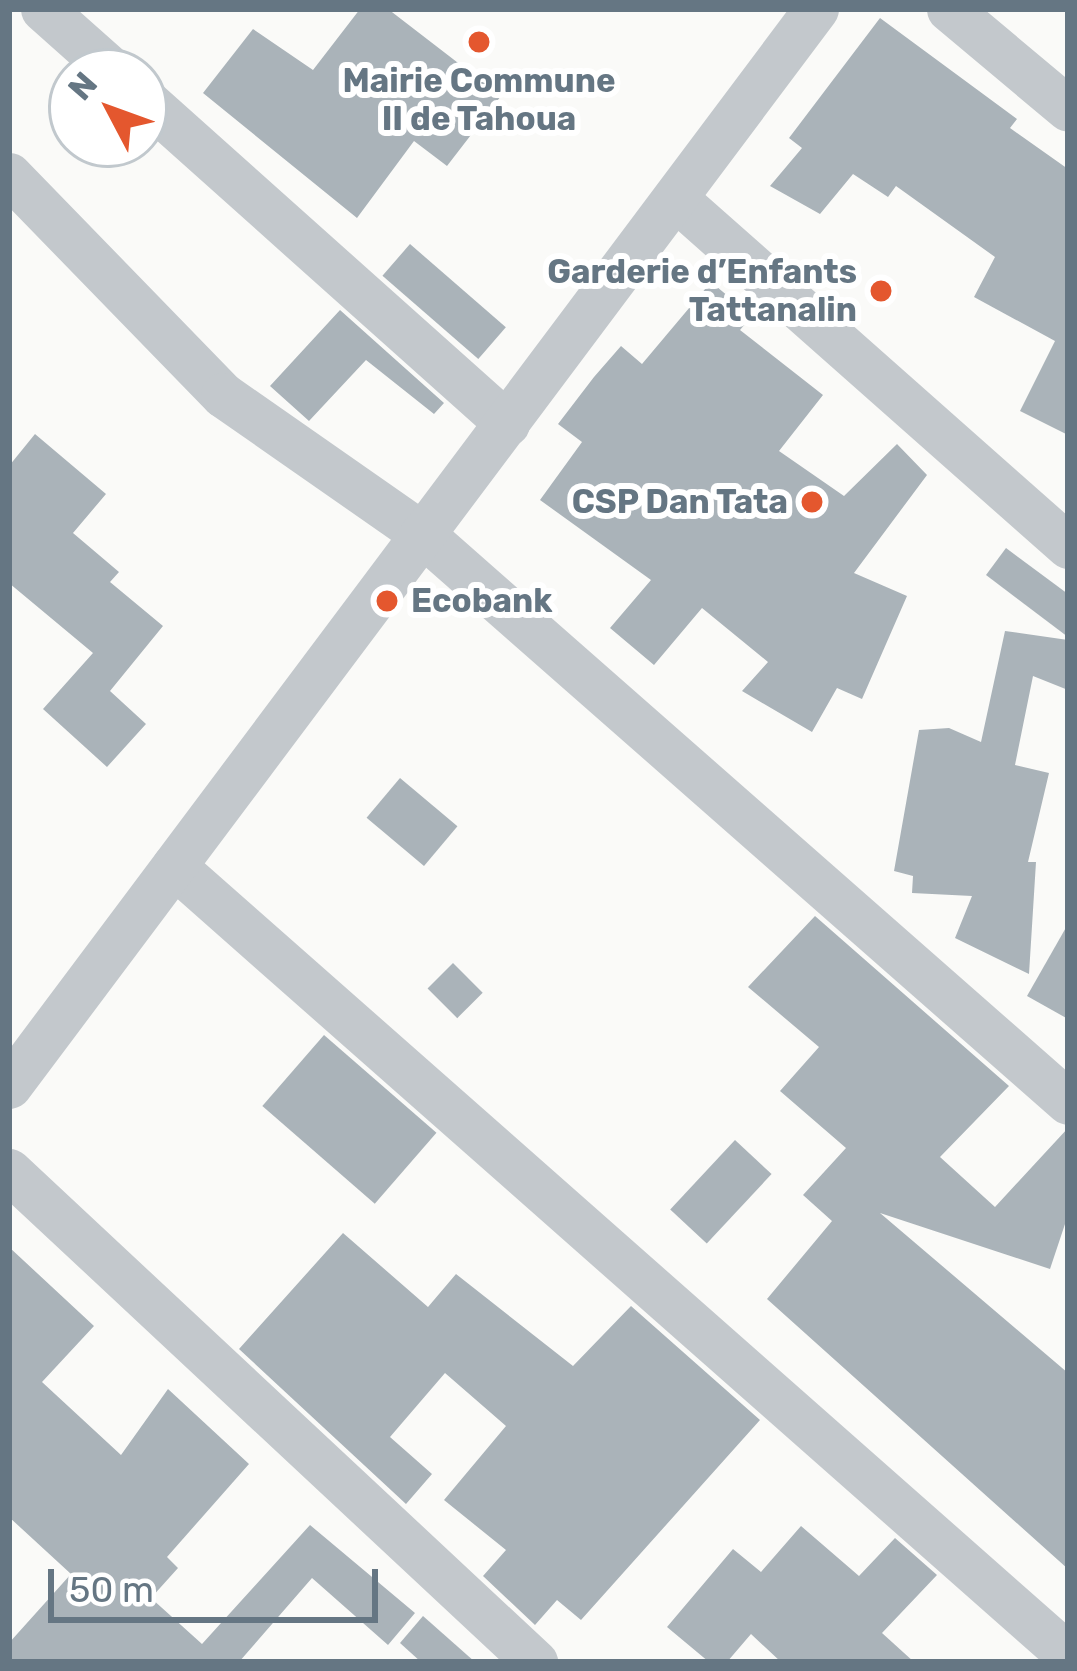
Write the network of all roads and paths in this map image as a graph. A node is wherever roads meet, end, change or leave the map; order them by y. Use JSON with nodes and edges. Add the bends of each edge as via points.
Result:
{"nodes":[{"id":1,"x":44,"y":9,"type":"edge"},
{"id":2,"x":817,"y":9,"type":"edge"},
{"id":3,"x":949,"y":9,"type":"edge"},
{"id":4,"x":87,"y":48,"type":"edge"},
{"id":5,"x":1068,"y":110,"type":"edge"},
{"id":6,"x":168,"y":120,"type":"edge"},
{"id":7,"x":9,"y":175,"type":"edge"},
{"id":8,"x":675,"y":198,"type":"junction"},
{"id":9,"x":507,"y":423,"type":"junction"},
{"id":10,"x":422,"y":534,"type":"junction"},
{"id":11,"x":1068,"y":546,"type":"edge"},
{"id":12,"x":173,"y":866,"type":"junction"},
{"id":13,"x":9,"y":1086,"type":"edge"},
{"id":14,"x":1068,"y":1102,"type":"edge"},
{"id":15,"x":9,"y":1171,"type":"edge"},
{"id":16,"x":1068,"y":1654,"type":"edge"},
{"id":17,"x":536,"y":1662,"type":"edge"}],
"edges":[{"from":1,"to":4,"type":"street"},
{"from":2,"to":8,"type":"street"},
{"from":3,"to":5,"type":"street"},
{"from":6,"to":9,"type":"street"},
{"from":7,"to":10,"type":"street","via":[[223,394]]},
{"from":8,"to":9,"type":"street"},
{"from":8,"to":11,"type":"street"},
{"from":9,"to":10,"type":"street"},
{"from":10,"to":12,"type":"street"},
{"from":10,"to":14,"type":"street"},
{"from":12,"to":13,"type":"street"},
{"from":12,"to":16,"type":"street"},
{"from":15,"to":17,"type":"street"}]}
